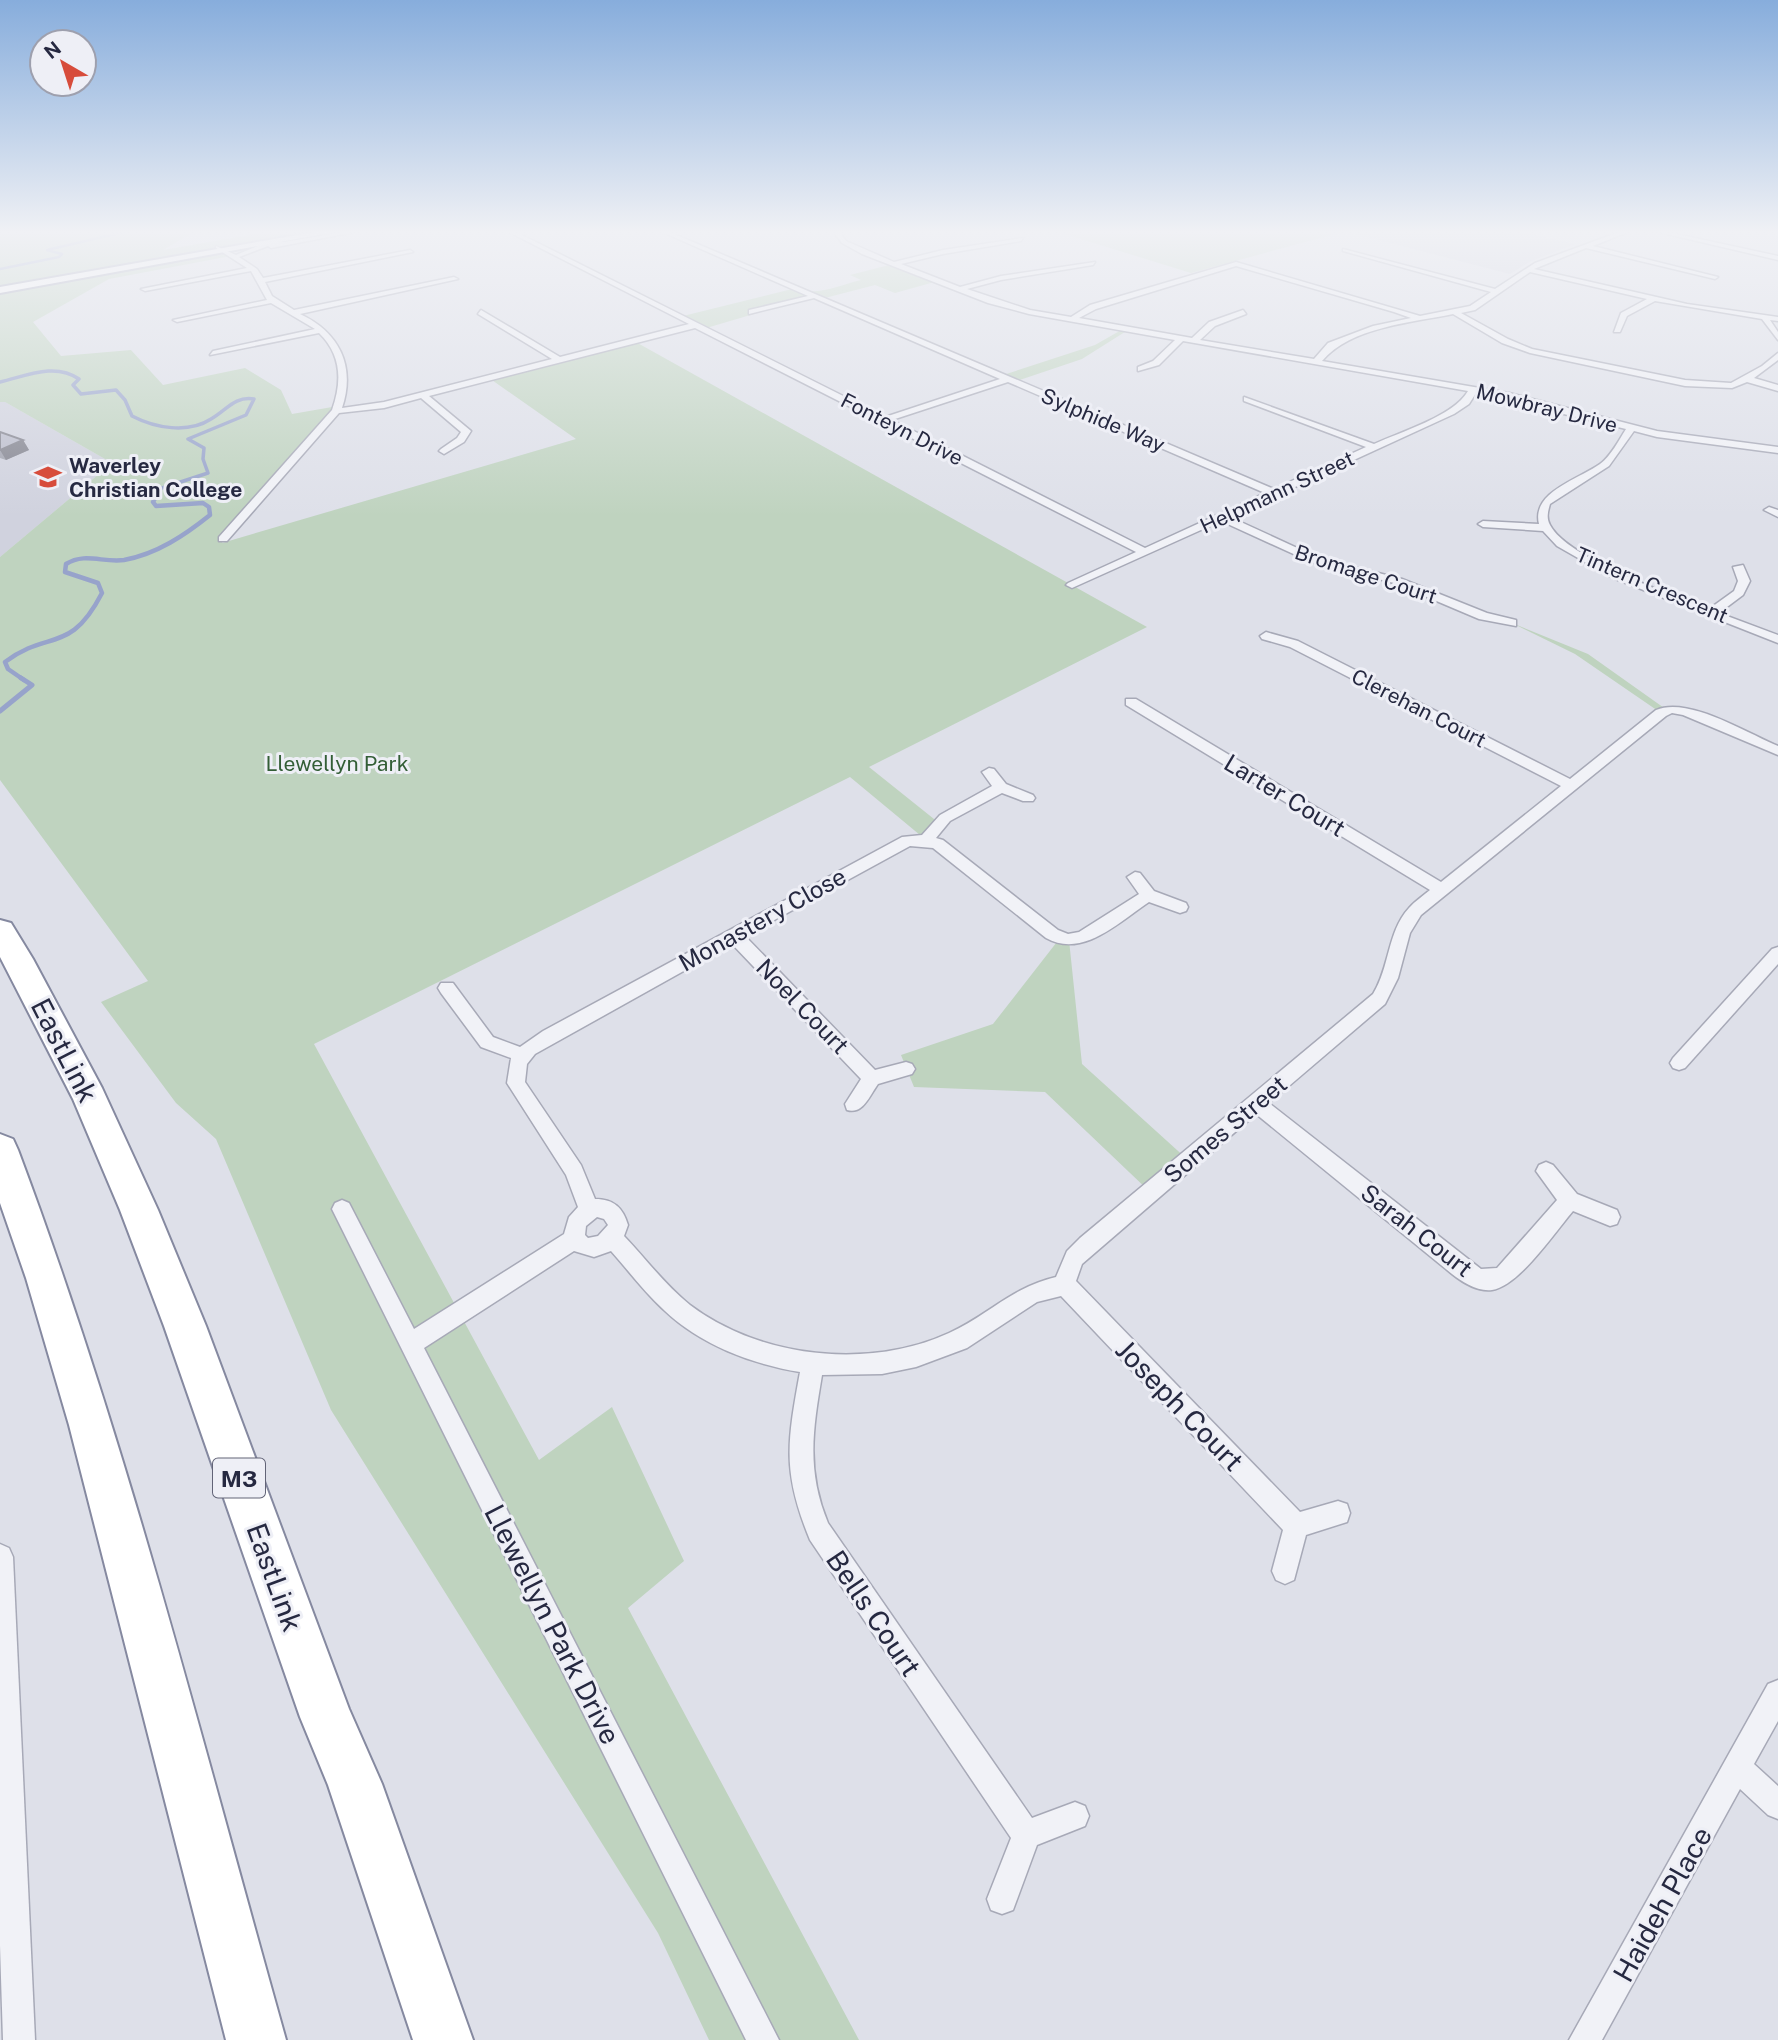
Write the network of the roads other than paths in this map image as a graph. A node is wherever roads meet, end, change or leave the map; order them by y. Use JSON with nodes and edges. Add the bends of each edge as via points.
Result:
{"nodes":[{"id":1,"x":315,"y":326,"type":"edge"},
{"id":2,"x":504,"y":326,"type":"edge"},
{"id":3,"x":691,"y":326,"type":"edge"},
{"id":4,"x":698,"y":326,"type":"edge"},
{"id":5,"x":886,"y":326,"type":"edge"},
{"id":6,"x":1108,"y":326,"type":"edge"},
{"id":7,"x":1210,"y":326,"type":"edge"},
{"id":8,"x":1381,"y":326,"type":"edge"},
{"id":9,"x":1480,"y":326,"type":"edge"},
{"id":10,"x":1619,"y":326,"type":"edge"},
{"id":11,"x":321,"y":330,"type":"junction"},
{"id":12,"x":1617,"y":330,"type":"dead end"},
{"id":13,"x":1181,"y":339,"type":"junction"},
{"id":14,"x":1194,"y":341,"type":"junction"},
{"id":15,"x":213,"y":353,"type":"dead end"},
{"id":16,"x":1778,"y":355,"type":"edge"},
{"id":17,"x":559,"y":360,"type":"junction"},
{"id":18,"x":1316,"y":362,"type":"junction"},
{"id":19,"x":1141,"y":369,"type":"dead end"},
{"id":20,"x":1008,"y":379,"type":"junction"},
{"id":21,"x":1747,"y":379,"type":"junction"},
{"id":22,"x":1778,"y":388,"type":"edge"},
{"id":23,"x":1474,"y":390,"type":"junction"},
{"id":24,"x":423,"y":395,"type":"junction"},
{"id":25,"x":1247,"y":399,"type":"dead end"},
{"id":26,"x":335,"y":411,"type":"junction"},
{"id":27,"x":884,"y":420,"type":"junction"},
{"id":28,"x":1631,"y":429,"type":"junction"},
{"id":29,"x":1374,"y":447,"type":"junction"},
{"id":30,"x":1778,"y":450,"type":"edge"},
{"id":31,"x":444,"y":451,"type":"dead end"},
{"id":32,"x":1274,"y":493,"type":"junction"},
{"id":33,"x":1222,"y":517,"type":"junction"},
{"id":34,"x":1483,"y":524,"type":"dead end"},
{"id":35,"x":1547,"y":528,"type":"junction"},
{"id":36,"x":223,"y":539,"type":"dead end"},
{"id":37,"x":1145,"y":552,"type":"junction"},
{"id":38,"x":1740,"y":567,"type":"dead end"},
{"id":39,"x":1072,"y":585,"type":"dead end"},
{"id":40,"x":1713,"y":612,"type":"junction"},
{"id":41,"x":1513,"y":624,"type":"dead end"},
{"id":42,"x":1266,"y":636,"type":"dead end"},
{"id":43,"x":1778,"y":639,"type":"edge"},
{"id":44,"x":1132,"y":702,"type":"dead end"},
{"id":45,"x":1778,"y":751,"type":"edge"},
{"id":46,"x":989,"y":772,"type":"dead end"},
{"id":47,"x":1570,"y":785,"type":"junction"},
{"id":48,"x":1001,"y":787,"type":"junction"},
{"id":49,"x":1028,"y":797,"type":"dead end"},
{"id":50,"x":926,"y":840,"type":"junction"},
{"id":51,"x":1135,"y":877,"type":"dead end"},
{"id":52,"x":1440,"y":889,"type":"junction"},
{"id":53,"x":1148,"y":895,"type":"junction"},
{"id":54,"x":1180,"y":907,"type":"dead end"},
{"id":55,"x":0,"y":931,"type":"edge"},
{"id":56,"x":734,"y":935,"type":"junction"},
{"id":57,"x":1778,"y":953,"type":"edge"},
{"id":58,"x":447,"y":988,"type":"dead end"},
{"id":59,"x":523,"y":1055,"type":"junction"},
{"id":60,"x":1679,"y":1063,"type":"dead end"},
{"id":61,"x":906,"y":1069,"type":"dead end"},
{"id":62,"x":872,"y":1077,"type":"junction"},
{"id":63,"x":1256,"y":1103,"type":"junction"},
{"id":64,"x":854,"y":1104,"type":"dead end"},
{"id":65,"x":0,"y":1150,"type":"edge"},
{"id":66,"x":1546,"y":1171,"type":"dead end"},
{"id":67,"x":1570,"y":1200,"type":"junction"},
{"id":68,"x":342,"y":1209,"type":"dead end"},
{"id":69,"x":589,"y":1210,"type":"junction"},
{"id":70,"x":1610,"y":1217,"type":"dead end"},
{"id":71,"x":612,"y":1238,"type":"junction"},
{"id":72,"x":575,"y":1239,"type":"junction"},
{"id":73,"x":1064,"y":1284,"type":"junction"},
{"id":74,"x":411,"y":1344,"type":"junction"},
{"id":75,"x":813,"y":1365,"type":"junction"},
{"id":76,"x":1338,"y":1513,"type":"dead end"},
{"id":77,"x":1297,"y":1526,"type":"junction"},
{"id":78,"x":0,"y":1557,"type":"edge"},
{"id":79,"x":1284,"y":1571,"type":"dead end"},
{"id":80,"x":1778,"y":1694,"type":"edge"},
{"id":81,"x":1738,"y":1768,"type":"junction"},
{"id":82,"x":1778,"y":1805,"type":"edge"},
{"id":83,"x":1075,"y":1816,"type":"dead end"},
{"id":84,"x":1026,"y":1835,"type":"junction"},
{"id":85,"x":1002,"y":1899,"type":"dead end"},
{"id":86,"x":19,"y":2040,"type":"edge"},
{"id":87,"x":256,"y":2040,"type":"edge"},
{"id":88,"x":443,"y":2040,"type":"edge"},
{"id":89,"x":763,"y":2040,"type":"edge"},
{"id":90,"x":1585,"y":2040,"type":"edge"}],
"edges":[{"from":1,"to":11,"type":"street"},
{"from":2,"to":17,"type":"street"},
{"from":3,"to":17,"type":"street"},
{"from":4,"to":27,"type":"street","name":"Fonteyn Drive"},
{"from":5,"to":20,"type":"street","name":"Sylphide Way"},
{"from":6,"to":13,"type":"street","name":"Mowbray Drive"},
{"from":7,"to":14,"type":"street"},
{"from":8,"to":18,"type":"street","via":[[1328,347]]},
{"from":9,"to":21,"type":"street","via":[[1513,344],[1550,356],[1704,385],[1732,385]]},
{"from":10,"to":12,"type":"street"},
{"from":11,"to":15,"type":"street"},
{"from":11,"to":26,"type":"street","via":[[344,362],[343,388]]},
{"from":13,"to":14,"type":"street","name":"Mowbray Drive"},
{"from":13,"to":19,"type":"street","via":[[1156,363]]},
{"from":14,"to":18,"type":"street","name":"Mowbray Drive"},
{"from":16,"to":21,"type":"street"},
{"from":17,"to":24,"type":"street"},
{"from":18,"to":23,"type":"street","name":"Mowbray Drive"},
{"from":20,"to":27,"type":"street"},
{"from":20,"to":32,"type":"street","name":"Sylphide Way"},
{"from":21,"to":22,"type":"street"},
{"from":23,"to":28,"type":"street","name":"Mowbray Drive"},
{"from":23,"to":29,"type":"street","name":"Helpmann Street","via":[[1458,408]]},
{"from":24,"to":26,"type":"street"},
{"from":24,"to":31,"type":"street","via":[[466,431]]},
{"from":25,"to":29,"type":"street"},
{"from":26,"to":36,"type":"street"},
{"from":27,"to":37,"type":"street","name":"Fonteyn Drive"},
{"from":28,"to":30,"type":"street","name":"Mowbray Drive"},
{"from":28,"to":35,"type":"street","via":[[1606,464],[1546,502]]},
{"from":29,"to":32,"type":"street","name":"Helpmann Street"},
{"from":32,"to":33,"type":"street","name":"Helpmann Street"},
{"from":33,"to":37,"type":"street","name":"Helpmann Street"},
{"from":33,"to":41,"type":"street","name":"Bromage Court","via":[[1315,560],[1410,585]]},
{"from":34,"to":35,"type":"street"},
{"from":35,"to":40,"type":"street","name":"Tintern Crescent","via":[[1589,562]]},
{"from":37,"to":39,"type":"street","name":"Helpmann Street"},
{"from":38,"to":40,"type":"street","via":[[1744,580],[1739,593]]},
{"from":40,"to":43,"type":"street","name":"Tintern Crescent"},
{"from":42,"to":47,"type":"street","name":"Clerehan Court","via":[[1294,644]]},
{"from":44,"to":52,"type":"street","name":"Larter Court"},
{"from":45,"to":47,"type":"street","name":"Somes Street","via":[[1696,715],[1670,709]]},
{"from":46,"to":48,"type":"street"},
{"from":47,"to":52,"type":"street","name":"Somes Street"},
{"from":48,"to":49,"type":"street"},
{"from":48,"to":50,"type":"street","via":[[945,818]]},
{"from":50,"to":53,"type":"street","via":[[943,847],[1063,939],[1085,936]]},
{"from":50,"to":56,"type":"street","name":"Monastery Close","via":[[895,846]]},
{"from":51,"to":53,"type":"street"},
{"from":52,"to":63,"type":"street","name":"Somes Street","via":[[1403,927],[1387,989],[1379,999]]},
{"from":53,"to":54,"type":"street"},
{"from":55,"to":88,"type":"highway","name":"EastLink","number":"M3","via":[[90,1098],[139,1210],[326,1717],[355,1784]]},
{"from":56,"to":59,"type":"street","name":"Monastery Close","via":[[549,1035]]},
{"from":56,"to":62,"type":"street","name":"Noel Court"},
{"from":57,"to":60,"type":"street"},
{"from":58,"to":59,"type":"street","via":[[487,1042]]},
{"from":59,"to":69,"type":"street","via":[[516,1069],[520,1091],[574,1171]]},
{"from":61,"to":62,"type":"street"},
{"from":62,"to":64,"type":"street"},
{"from":63,"to":67,"type":"street","name":"Sarah Court","via":[[1459,1267],[1481,1279],[1504,1275]]},
{"from":63,"to":73,"type":"street","name":"Somes Street","via":[[1087,1245],[1074,1258]]},
{"from":65,"to":87,"type":"highway","via":[[91,1425]]},
{"from":66,"to":67,"type":"street"},
{"from":67,"to":70,"type":"street"},
{"from":68,"to":74,"type":"street","name":"Llewellyn Park Drive"},
{"from":69,"to":71,"type":"street","via":[[603,1208],[614,1214],[618,1226]]},
{"from":69,"to":72,"type":"street","via":[[576,1223]]},
{"from":71,"to":72,"type":"street","via":[[592,1248]]},
{"from":71,"to":75,"type":"street","via":[[687,1316],[750,1348]]},
{"from":72,"to":74,"type":"street"},
{"from":73,"to":75,"type":"street","via":[[1030,1294],[984,1328],[926,1353],[890,1361]]},
{"from":73,"to":77,"type":"street","name":"Joseph Court"},
{"from":74,"to":89,"type":"street","name":"Llewellyn Park Drive"},
{"from":75,"to":84,"type":"street","name":"Bells Court","via":[[802,1475],[819,1531]]},
{"from":76,"to":77,"type":"street"},
{"from":77,"to":79,"type":"street"},
{"from":78,"to":86,"type":"street"},
{"from":80,"to":81,"type":"street","name":"Haideh Place"},
{"from":81,"to":82,"type":"street"},
{"from":81,"to":90,"type":"street","name":"Haideh Place"},
{"from":83,"to":84,"type":"street"},
{"from":84,"to":85,"type":"street"}]}
